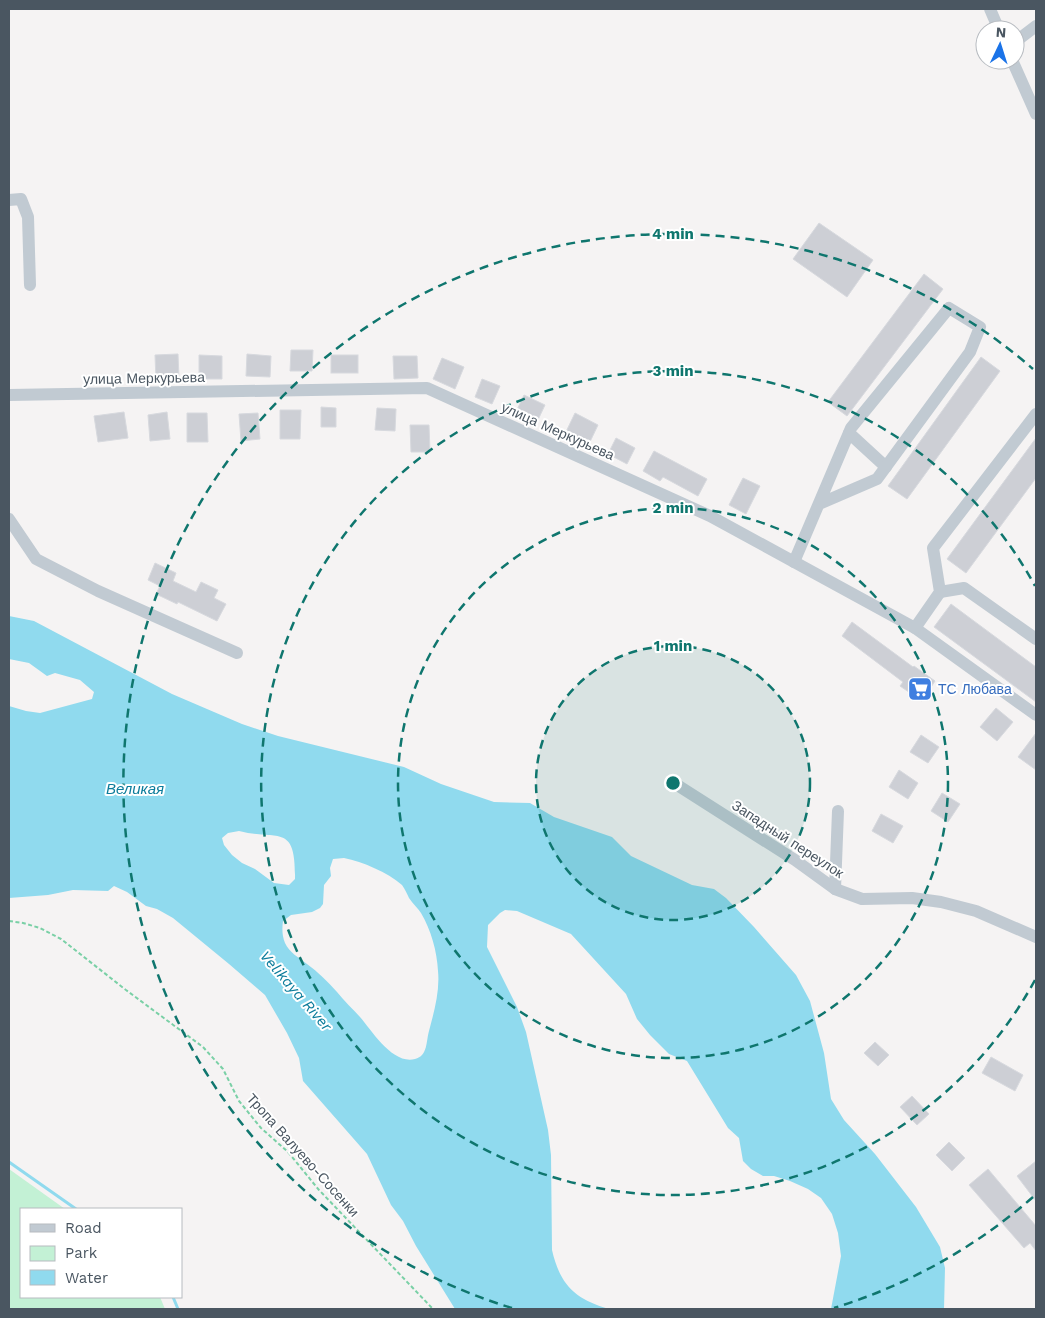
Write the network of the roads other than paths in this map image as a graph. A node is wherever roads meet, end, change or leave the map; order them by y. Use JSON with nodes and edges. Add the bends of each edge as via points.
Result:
{"nodes":[{"id":1,"x":1036,"y":26,"type":"edge"},
{"id":2,"x":1025,"y":34,"type":"edge"},
{"id":3,"x":1016,"y":70,"type":"edge"},
{"id":4,"x":1036,"y":114,"type":"edge"},
{"id":5,"x":9,"y":200,"type":"edge"},
{"id":6,"x":30,"y":285,"type":"dead end"},
{"id":7,"x":9,"y":395,"type":"edge"},
{"id":8,"x":1036,"y":414,"type":"edge"},
{"id":9,"x":849,"y":434,"type":"junction"},
{"id":10,"x":886,"y":466,"type":"junction"},
{"id":11,"x":819,"y":504,"type":"junction"},
{"id":12,"x":9,"y":519,"type":"edge"},
{"id":13,"x":794,"y":562,"type":"junction"},
{"id":14,"x":940,"y":592,"type":"junction"},
{"id":15,"x":915,"y":628,"type":"junction"},
{"id":16,"x":1036,"y":639,"type":"edge"},
{"id":17,"x":236,"y":653,"type":"dead end"},
{"id":18,"x":1036,"y":715,"type":"edge"},
{"id":19,"x":674,"y":783,"type":"dead end"},
{"id":20,"x":838,"y":811,"type":"dead end"},
{"id":21,"x":835,"y":889,"type":"junction"},
{"id":22,"x":1036,"y":936,"type":"edge"}],
"edges":[{"from":1,"to":2,"type":"street"},
{"from":3,"to":4,"type":"street"},
{"from":5,"to":6,"type":"street","via":[[21,199],[28,217]]},
{"from":7,"to":13,"type":"street","name":"улица Меркурьева","via":[[427,388],[710,516]]},
{"from":8,"to":14,"type":"street","via":[[933,548]]},
{"from":9,"to":10,"type":"street"},
{"from":9,"to":10,"type":"street","via":[[949,308],[980,327],[970,352]]},
{"from":9,"to":11,"type":"street"},
{"from":10,"to":11,"type":"street","via":[[877,479]]},
{"from":11,"to":13,"type":"street"},
{"from":12,"to":17,"type":"street","via":[[36,559],[98,591]]},
{"from":13,"to":15,"type":"street","name":"улица Меркурьева"},
{"from":14,"to":15,"type":"street"},
{"from":14,"to":16,"type":"street","via":[[964,588]]},
{"from":15,"to":18,"type":"street","name":"улица Меркурьева"},
{"from":19,"to":21,"type":"street","name":"Западный переулок"},
{"from":20,"to":21,"type":"street"},
{"from":21,"to":22,"type":"street","name":"Западный переулок","via":[[862,899],[912,898],[941,902],[976,911]]}]}
